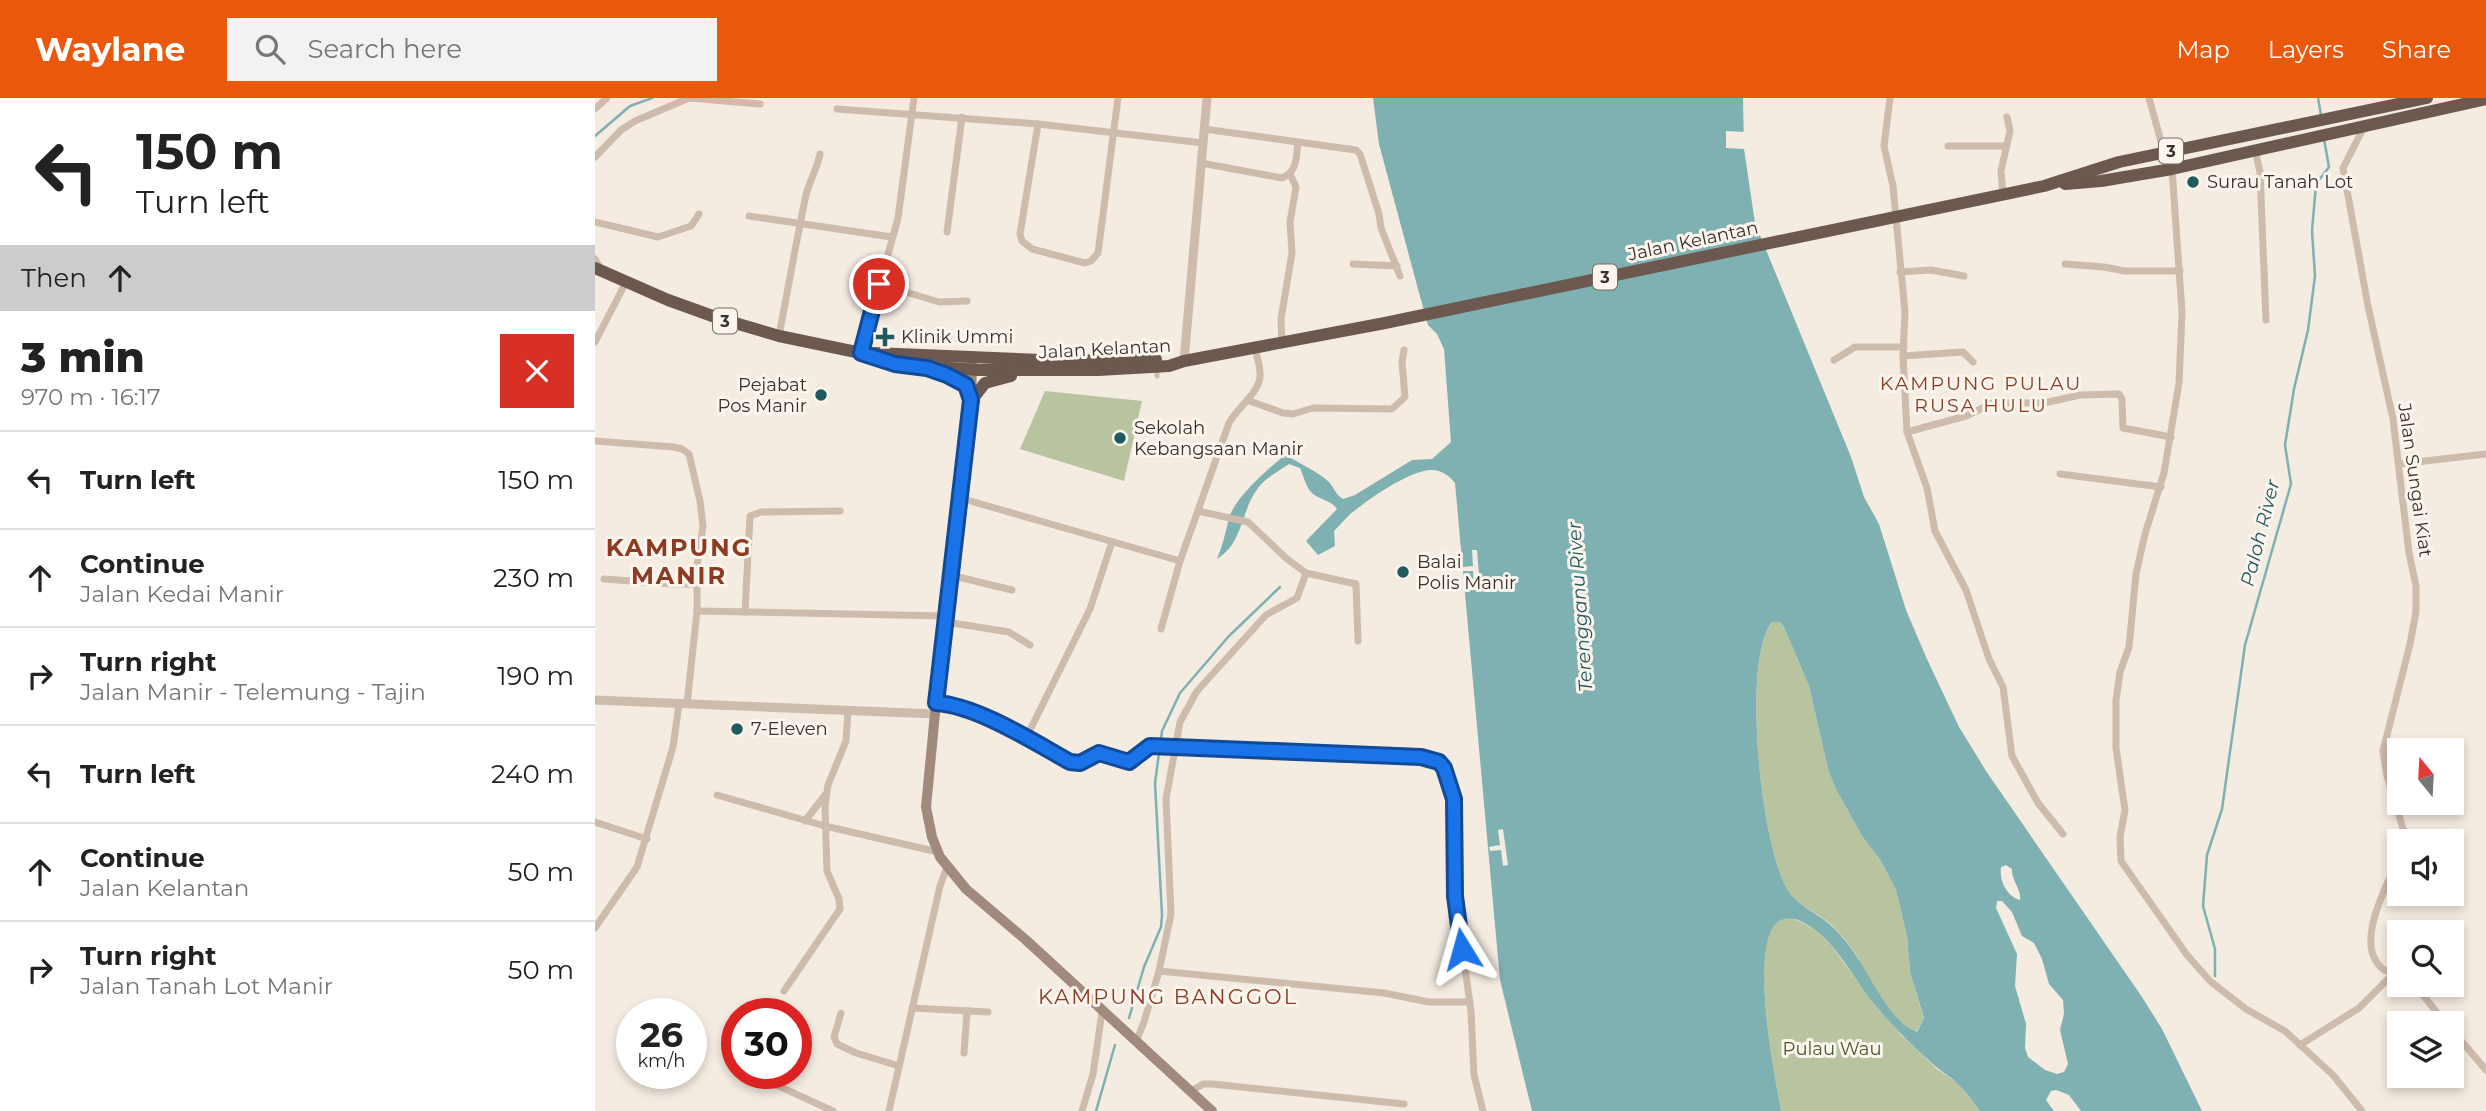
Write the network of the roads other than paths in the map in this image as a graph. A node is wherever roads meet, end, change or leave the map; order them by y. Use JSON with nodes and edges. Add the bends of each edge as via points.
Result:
{"nodes":[{"id":1,"x":607,"y":98,"type":"edge"},
{"id":2,"x":914,"y":98,"type":"edge"},
{"id":3,"x":1118,"y":98,"type":"edge"},
{"id":4,"x":1207,"y":98,"type":"edge"},
{"id":5,"x":1891,"y":98,"type":"edge"},
{"id":6,"x":2149,"y":98,"type":"edge"},
{"id":7,"x":2427,"y":98,"type":"edge"},
{"id":8,"x":2486,"y":99,"type":"edge"},
{"id":9,"x":760,"y":104,"type":"dead end"},
{"id":10,"x":595,"y":109,"type":"edge"},
{"id":11,"x":838,"y":109,"type":"dead end"},
{"id":12,"x":913,"y":114,"type":"junction"},
{"id":13,"x":962,"y":117,"type":"junction"},
{"id":14,"x":2007,"y":117,"type":"dead end"},
{"id":15,"x":1038,"y":124,"type":"junction"},
{"id":16,"x":2365,"y":125,"type":"junction"},
{"id":17,"x":1204,"y":129,"type":"junction"},
{"id":18,"x":1114,"y":134,"type":"junction"},
{"id":19,"x":1298,"y":142,"type":"junction"},
{"id":20,"x":1203,"y":143,"type":"junction"},
{"id":21,"x":1948,"y":146,"type":"dead end"},
{"id":22,"x":2006,"y":146,"type":"junction"},
{"id":23,"x":2255,"y":150,"type":"junction"},
{"id":24,"x":2164,"y":152,"type":"junction"},
{"id":25,"x":820,"y":154,"type":"dead end"},
{"id":26,"x":595,"y":157,"type":"edge"},
{"id":27,"x":2119,"y":162,"type":"junction"},
{"id":28,"x":1202,"y":163,"type":"junction"},
{"id":29,"x":2174,"y":169,"type":"junction"},
{"id":30,"x":1290,"y":174,"type":"junction"},
{"id":31,"x":2044,"y":186,"type":"junction"},
{"id":32,"x":2003,"y":194,"type":"junction"},
{"id":33,"x":699,"y":214,"type":"dead end"},
{"id":34,"x":749,"y":216,"type":"dead end"},
{"id":35,"x":1896,"y":216,"type":"junction"},
{"id":36,"x":595,"y":222,"type":"edge"},
{"id":37,"x":800,"y":225,"type":"junction"},
{"id":38,"x":947,"y":232,"type":"dead end"},
{"id":39,"x":892,"y":237,"type":"junction"},
{"id":40,"x":595,"y":259,"type":"edge"},
{"id":41,"x":1353,"y":264,"type":"dead end"},
{"id":42,"x":2065,"y":264,"type":"dead end"},
{"id":43,"x":1397,"y":266,"type":"junction"},
{"id":44,"x":2180,"y":271,"type":"junction"},
{"id":45,"x":1901,"y":272,"type":"junction"},
{"id":46,"x":600,"y":273,"type":"edge"},
{"id":47,"x":1400,"y":276,"type":"dead end"},
{"id":48,"x":1964,"y":276,"type":"dead end"},
{"id":49,"x":626,"y":282,"type":"junction"},
{"id":50,"x":879,"y":284,"type":"junction"},
{"id":51,"x":967,"y":301,"type":"dead end"},
{"id":52,"x":2266,"y":320,"type":"dead end"},
{"id":53,"x":779,"y":336,"type":"junction"},
{"id":54,"x":595,"y":342,"type":"edge"},
{"id":55,"x":1282,"y":343,"type":"junction"},
{"id":56,"x":1904,"y":347,"type":"junction"},
{"id":57,"x":1255,"y":349,"type":"junction"},
{"id":58,"x":1404,"y":350,"type":"dead end"},
{"id":59,"x":861,"y":353,"type":"junction"},
{"id":60,"x":1903,"y":356,"type":"junction"},
{"id":61,"x":1184,"y":360,"type":"junction"},
{"id":62,"x":1834,"y":360,"type":"dead end"},
{"id":63,"x":1973,"y":362,"type":"dead end"},
{"id":64,"x":1157,"y":364,"type":"junction"},
{"id":65,"x":975,"y":365,"type":"junction"},
{"id":66,"x":927,"y":368,"type":"junction"},
{"id":67,"x":1064,"y":371,"type":"junction"},
{"id":68,"x":972,"y":398,"type":"junction"},
{"id":69,"x":1247,"y":400,"type":"junction"},
{"id":70,"x":1907,"y":432,"type":"junction"},
{"id":71,"x":2171,"y":437,"type":"junction"},
{"id":72,"x":595,"y":442,"type":"edge"},
{"id":73,"x":2486,"y":454,"type":"edge"},
{"id":74,"x":2399,"y":464,"type":"junction"},
{"id":75,"x":2060,"y":474,"type":"dead end"},
{"id":76,"x":2161,"y":487,"type":"junction"},
{"id":77,"x":960,"y":498,"type":"junction"},
{"id":78,"x":840,"y":511,"type":"dead end"},
{"id":79,"x":1198,"y":511,"type":"junction"},
{"id":80,"x":1112,"y":542,"type":"junction"},
{"id":81,"x":1179,"y":561,"type":"junction"},
{"id":82,"x":1306,"y":573,"type":"junction"},
{"id":83,"x":950,"y":575,"type":"junction"},
{"id":84,"x":604,"y":579,"type":"dead end"},
{"id":85,"x":697,"y":584,"type":"junction"},
{"id":86,"x":1012,"y":590,"type":"dead end"},
{"id":87,"x":697,"y":611,"type":"junction"},
{"id":88,"x":745,"y":612,"type":"junction"},
{"id":89,"x":946,"y":619,"type":"junction"},
{"id":90,"x":1161,"y":629,"type":"dead end"},
{"id":91,"x":1358,"y":641,"type":"dead end"},
{"id":92,"x":1030,"y":645,"type":"dead end"},
{"id":93,"x":595,"y":700,"type":"edge"},
{"id":94,"x":683,"y":704,"type":"junction"},
{"id":95,"x":935,"y":709,"type":"junction"},
{"id":96,"x":848,"y":711,"type":"junction"},
{"id":97,"x":1026,"y":738,"type":"junction"},
{"id":98,"x":1172,"y":748,"type":"junction"},
{"id":99,"x":717,"y":795,"type":"dead end"},
{"id":100,"x":825,"y":795,"type":"junction"},
{"id":101,"x":805,"y":821,"type":"junction"},
{"id":102,"x":595,"y":822,"type":"edge"},
{"id":103,"x":825,"y":826,"type":"junction"},
{"id":104,"x":2403,"y":829,"type":"edge"},
{"id":105,"x":2063,"y":834,"type":"dead end"},
{"id":106,"x":647,"y":839,"type":"junction"},
{"id":107,"x":938,"y":852,"type":"junction"},
{"id":108,"x":947,"y":867,"type":"junction"},
{"id":109,"x":2387,"y":886,"type":"edge"},
{"id":110,"x":595,"y":928,"type":"edge"},
{"id":111,"x":2387,"y":970,"type":"edge"},
{"id":112,"x":1159,"y":971,"type":"junction"},
{"id":113,"x":2387,"y":981,"type":"edge"},
{"id":114,"x":784,"y":991,"type":"dead end"},
{"id":115,"x":2425,"y":997,"type":"edge"},
{"id":116,"x":1470,"y":1002,"type":"junction"},
{"id":117,"x":912,"y":1007,"type":"junction"},
{"id":118,"x":967,"y":1011,"type":"junction"},
{"id":119,"x":2436,"y":1011,"type":"edge"},
{"id":120,"x":988,"y":1012,"type":"dead end"},
{"id":121,"x":1102,"y":1012,"type":"junction"},
{"id":122,"x":841,"y":1013,"type":"dead end"},
{"id":123,"x":1136,"y":1043,"type":"junction"},
{"id":124,"x":2464,"y":1044,"type":"edge"},
{"id":125,"x":2300,"y":1045,"type":"junction"},
{"id":126,"x":964,"y":1053,"type":"dead end"},
{"id":127,"x":899,"y":1066,"type":"junction"},
{"id":128,"x":2486,"y":1070,"type":"edge"},
{"id":129,"x":785,"y":1089,"type":"edge"},
{"id":130,"x":1190,"y":1092,"type":"junction"},
{"id":131,"x":1404,"y":1104,"type":"dead end"},
{"id":132,"x":832,"y":1111,"type":"edge"},
{"id":133,"x":889,"y":1111,"type":"edge"},
{"id":134,"x":1081,"y":1111,"type":"edge"},
{"id":135,"x":1212,"y":1111,"type":"edge"},
{"id":136,"x":1483,"y":1111,"type":"edge"},
{"id":137,"x":2362,"y":1111,"type":"edge"}],
"edges":[{"from":1,"to":10,"type":"street"},
{"from":2,"to":12,"type":"street"},
{"from":3,"to":18,"type":"street"},
{"from":4,"to":17,"type":"street"},
{"from":5,"to":35,"type":"street","via":[[1885,146]]},
{"from":6,"to":24,"type":"street"},
{"from":7,"to":24,"type":"highway","name":"Jalan Kelantan","number":"3"},
{"from":8,"to":16,"type":"highway","name":"Jalan Kelantan","number":"3"},
{"from":9,"to":26,"type":"street","via":[[689,98],[635,121]]},
{"from":11,"to":12,"type":"street"},
{"from":12,"to":13,"type":"street"},
{"from":12,"to":39,"type":"street"},
{"from":13,"to":15,"type":"street"},
{"from":13,"to":38,"type":"street"},
{"from":14,"to":22,"type":"street"},
{"from":15,"to":18,"type":"street"},
{"from":15,"to":18,"type":"street","via":[[1022,241],[1032,249],[1085,263],[1098,253]]},
{"from":16,"to":23,"type":"highway","name":"Jalan Kelantan","number":"3"},
{"from":16,"to":74,"type":"street","name":"Jalan Sungai Kiat","via":[[2343,168]]},
{"from":17,"to":19,"type":"street"},
{"from":17,"to":20,"type":"street"},
{"from":18,"to":20,"type":"street"},
{"from":19,"to":30,"type":"street"},
{"from":19,"to":43,"type":"street","via":[[1360,154],[1381,229]]},
{"from":20,"to":28,"type":"street"},
{"from":21,"to":22,"type":"street"},
{"from":22,"to":32,"type":"street"},
{"from":23,"to":29,"type":"highway","name":"Jalan Kelantan","number":"3"},
{"from":23,"to":52,"type":"street","via":[[2260,172]]},
{"from":24,"to":27,"type":"highway","name":"Jalan Kelantan","number":"3"},
{"from":25,"to":37,"type":"street"},
{"from":27,"to":29,"type":"highway","via":[[2114,172]]},
{"from":27,"to":31,"type":"highway","name":"Jalan Kelantan","number":"3"},
{"from":28,"to":30,"type":"street","via":[[1282,178]]},
{"from":28,"to":61,"type":"street"},
{"from":29,"to":31,"type":"highway","name":"Jalan Kelantan","number":"3"},
{"from":29,"to":44,"type":"street"},
{"from":30,"to":55,"type":"street","via":[[1296,187]]},
{"from":31,"to":32,"type":"highway","name":"Jalan Kelantan","number":"3"},
{"from":32,"to":35,"type":"highway","name":"Jalan Kelantan","number":"3"},
{"from":33,"to":36,"type":"street","via":[[691,226],[658,237]]},
{"from":34,"to":37,"type":"street"},
{"from":35,"to":45,"type":"street"},
{"from":35,"to":55,"type":"highway","name":"Jalan Kelantan","number":"3"},
{"from":37,"to":39,"type":"street"},
{"from":37,"to":53,"type":"street"},
{"from":39,"to":50,"type":"street"},
{"from":40,"to":46,"type":"street"},
{"from":41,"to":43,"type":"street"},
{"from":42,"to":44,"type":"street"},
{"from":43,"to":47,"type":"street"},
{"from":44,"to":71,"type":"street","via":[[2179,383]]},
{"from":45,"to":48,"type":"street","via":[[1931,270]]},
{"from":45,"to":56,"type":"street"},
{"from":46,"to":49,"type":"highway","name":"Jalan Kelantan","number":"3"},
{"from":49,"to":53,"type":"highway","name":"Jalan Kelantan","number":"3"},
{"from":49,"to":54,"type":"street"},
{"from":50,"to":51,"type":"street","via":[[939,302]]},
{"from":50,"to":59,"type":"street"},
{"from":53,"to":59,"type":"highway","name":"Jalan Kelantan","number":"3"},
{"from":55,"to":57,"type":"highway","name":"Jalan Kelantan","number":"3"},
{"from":56,"to":60,"type":"street"},
{"from":56,"to":62,"type":"street","via":[[1855,347]]},
{"from":57,"to":61,"type":"highway","name":"Jalan Kelantan","number":"3"},
{"from":57,"to":69,"type":"street","via":[[1260,377]]},
{"from":58,"to":69,"type":"street","via":[[1405,397],[1392,409],[1313,408],[1293,414]]},
{"from":59,"to":65,"type":"highway","name":"Jalan Kelantan","number":"3","via":[[897,353]]},
{"from":59,"to":66,"type":"highway","name":"Jalan Kelantan","number":"3"},
{"from":60,"to":63,"type":"street","via":[[1963,352]]},
{"from":60,"to":70,"type":"street"},
{"from":61,"to":64,"type":"highway","name":"Jalan Kelantan","number":"3"},
{"from":64,"to":65,"type":"highway","name":"Jalan Kelantan","number":"3"},
{"from":64,"to":67,"type":"highway","name":"Jalan Kelantan","number":"3"},
{"from":65,"to":66,"type":"highway","name":"Jalan Kelantan","number":"3"},
{"from":65,"to":67,"type":"highway","name":"Jalan Kelantan","number":"3"},
{"from":65,"to":68,"type":"main road"},
{"from":66,"to":68,"type":"highway","via":[[966,385]]},
{"from":67,"to":68,"type":"highway","via":[[992,380]]},
{"from":68,"to":77,"type":"main road"},
{"from":69,"to":79,"type":"street","via":[[1229,423]]},
{"from":70,"to":71,"type":"street","via":[[1966,416],[1993,403],[2119,394],[2123,428]]},
{"from":70,"to":105,"type":"street","via":[[1927,488],[1935,531],[1966,590],[2003,687],[2012,756],[2038,803]]},
{"from":71,"to":76,"type":"street"},
{"from":72,"to":85,"type":"street","via":[[674,447],[689,454],[702,516]]},
{"from":73,"to":74,"type":"street"},
{"from":74,"to":104,"type":"street","name":"Jalan Sungai Kiat","via":[[2416,612],[2383,757]]},
{"from":75,"to":76,"type":"street"},
{"from":76,"to":125,"type":"street","via":[[2136,574],[2129,647],[2116,700],[2116,748],[2125,810],[2121,861],[2210,981]]},
{"from":77,"to":80,"type":"street"},
{"from":77,"to":83,"type":"main road"},
{"from":78,"to":88,"type":"street","via":[[750,516]]},
{"from":79,"to":81,"type":"street"},
{"from":79,"to":82,"type":"street","via":[[1248,522]]},
{"from":80,"to":81,"type":"street"},
{"from":80,"to":97,"type":"street","via":[[1090,609]]},
{"from":81,"to":90,"type":"street"},
{"from":82,"to":91,"type":"street","via":[[1356,584]]},
{"from":82,"to":98,"type":"street","via":[[1297,598],[1266,615],[1197,691]]},
{"from":83,"to":86,"type":"street"},
{"from":83,"to":89,"type":"main road"},
{"from":84,"to":85,"type":"street"},
{"from":85,"to":87,"type":"street"},
{"from":87,"to":88,"type":"street"},
{"from":87,"to":94,"type":"street"},
{"from":88,"to":89,"type":"street"},
{"from":89,"to":92,"type":"street","via":[[1009,632]]},
{"from":89,"to":95,"type":"main road"},
{"from":93,"to":94,"type":"street"},
{"from":94,"to":96,"type":"street"},
{"from":94,"to":106,"type":"street"},
{"from":95,"to":96,"type":"street"},
{"from":95,"to":97,"type":"street","via":[[950,704]]},
{"from":95,"to":107,"type":"main road","via":[[926,807]]},
{"from":96,"to":100,"type":"street","via":[[843,753]]},
{"from":97,"to":98,"type":"street","via":[[1080,763],[1099,753],[1129,762],[1150,746]]},
{"from":98,"to":112,"type":"street","via":[[1166,799],[1171,914]]},
{"from":98,"to":116,"type":"street","via":[[1421,757],[1439,762],[1454,799],[1455,896]]},
{"from":99,"to":101,"type":"street"},
{"from":100,"to":101,"type":"street"},
{"from":100,"to":103,"type":"street"},
{"from":101,"to":103,"type":"street"},
{"from":102,"to":106,"type":"street"},
{"from":103,"to":107,"type":"street"},
{"from":103,"to":114,"type":"street","via":[[828,877],[840,909]]},
{"from":106,"to":110,"type":"street","via":[[634,873]]},
{"from":107,"to":108,"type":"main road"},
{"from":108,"to":117,"type":"street"},
{"from":108,"to":121,"type":"main road"},
{"from":109,"to":111,"type":"street","via":[[2370,941],[2373,956]]},
{"from":112,"to":116,"type":"street","via":[[1384,993],[1429,1002]]},
{"from":112,"to":123,"type":"street"},
{"from":113,"to":125,"type":"street","via":[[2359,1008]]},
{"from":115,"to":119,"type":"street"},
{"from":116,"to":136,"type":"street","via":[[1474,1075]]},
{"from":117,"to":118,"type":"street"},
{"from":117,"to":127,"type":"street"},
{"from":118,"to":120,"type":"street"},
{"from":118,"to":126,"type":"street"},
{"from":121,"to":123,"type":"main road"},
{"from":121,"to":134,"type":"street","via":[[1093,1074]]},
{"from":122,"to":127,"type":"street","via":[[834,1037],[837,1044]]},
{"from":123,"to":130,"type":"main road"},
{"from":124,"to":128,"type":"street"},
{"from":125,"to":137,"type":"street","via":[[2333,1075]]},
{"from":127,"to":133,"type":"street"},
{"from":129,"to":132,"type":"street"},
{"from":130,"to":131,"type":"street","via":[[1203,1084]]},
{"from":130,"to":135,"type":"main road"}]}
